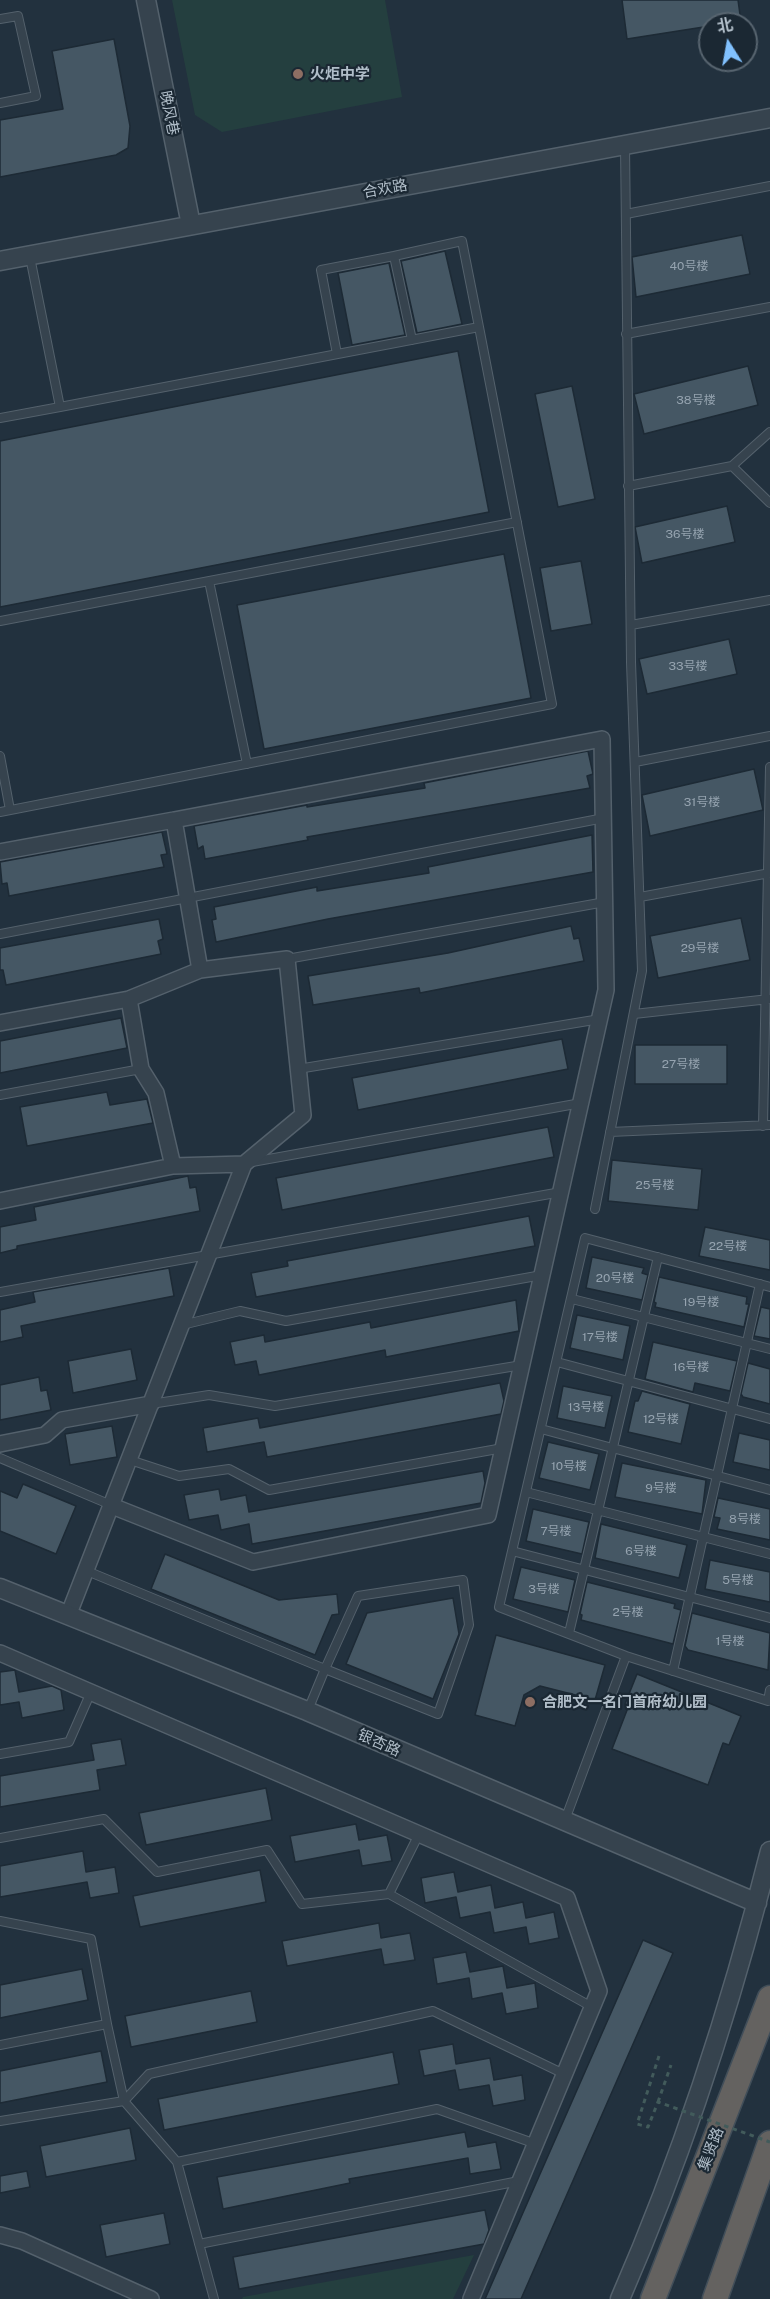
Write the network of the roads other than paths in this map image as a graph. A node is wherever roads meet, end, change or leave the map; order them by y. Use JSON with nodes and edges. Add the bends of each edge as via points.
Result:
{"nodes":[{"id":1,"x":146,"y":0,"type":"edge"},
{"id":2,"x":0,"y":19,"type":"edge"},
{"id":3,"x":0,"y":103,"type":"edge"},
{"id":4,"x":770,"y":118,"type":"edge"},
{"id":5,"x":625,"y":145,"type":"junction"},
{"id":6,"x":770,"y":186,"type":"edge"},
{"id":7,"x":626,"y":214,"type":"junction"},
{"id":8,"x":191,"y":225,"type":"junction"},
{"id":9,"x":29,"y":255,"type":"junction"},
{"id":10,"x":394,"y":256,"type":"junction"},
{"id":11,"x":0,"y":261,"type":"edge"},
{"id":12,"x":770,"y":307,"type":"edge"},
{"id":13,"x":479,"y":327,"type":"junction"},
{"id":14,"x":626,"y":334,"type":"junction"},
{"id":15,"x":412,"y":340,"type":"junction"},
{"id":16,"x":337,"y":354,"type":"junction"},
{"id":17,"x":60,"y":407,"type":"junction"},
{"id":18,"x":0,"y":418,"type":"edge"},
{"id":19,"x":770,"y":432,"type":"edge"},
{"id":20,"x":732,"y":466,"type":"junction"},
{"id":21,"x":628,"y":486,"type":"junction"},
{"id":22,"x":770,"y":504,"type":"edge"},
{"id":23,"x":517,"y":522,"type":"junction"},
{"id":24,"x":209,"y":581,"type":"junction"},
{"id":25,"x":770,"y":600,"type":"edge"},
{"id":26,"x":0,"y":621,"type":"edge"},
{"id":27,"x":630,"y":625,"type":"junction"},
{"id":28,"x":770,"y":736,"type":"edge"},
{"id":29,"x":0,"y":756,"type":"edge"},
{"id":30,"x":635,"y":762,"type":"junction"},
{"id":31,"x":247,"y":764,"type":"junction"},
{"id":32,"x":770,"y":767,"type":"edge"},
{"id":33,"x":10,"y":810,"type":"junction"},
{"id":34,"x":0,"y":812,"type":"edge"},
{"id":35,"x":604,"y":818,"type":"junction"},
{"id":36,"x":174,"y":819,"type":"junction"},
{"id":37,"x":0,"y":852,"type":"edge"},
{"id":38,"x":769,"y":874,"type":"edge"},
{"id":39,"x":188,"y":897,"type":"junction"},
{"id":40,"x":639,"y":897,"type":"junction"},
{"id":41,"x":605,"y":902,"type":"junction"},
{"id":42,"x":0,"y":934,"type":"edge"},
{"id":43,"x":287,"y":959,"type":"junction"},
{"id":44,"x":200,"y":970,"type":"junction"},
{"id":45,"x":129,"y":999,"type":"junction"},
{"id":46,"x":768,"y":999,"type":"edge"},
{"id":47,"x":633,"y":1014,"type":"junction"},
{"id":48,"x":600,"y":1019,"type":"junction"},
{"id":49,"x":0,"y":1023,"type":"edge"},
{"id":50,"x":141,"y":1069,"type":"junction"},
{"id":51,"x":298,"y":1069,"type":"junction"},
{"id":52,"x":0,"y":1095,"type":"edge"},
{"id":53,"x":581,"y":1103,"type":"junction"},
{"id":54,"x":766,"y":1126,"type":"edge"},
{"id":55,"x":610,"y":1132,"type":"junction"},
{"id":56,"x":244,"y":1164,"type":"junction"},
{"id":57,"x":173,"y":1166,"type":"junction"},
{"id":58,"x":561,"y":1192,"type":"junction"},
{"id":59,"x":0,"y":1201,"type":"edge"},
{"id":60,"x":595,"y":1209,"type":"dead end"},
{"id":61,"x":209,"y":1254,"type":"junction"},
{"id":62,"x":658,"y":1257,"type":"junction"},
{"id":63,"x":542,"y":1275,"type":"junction"},
{"id":64,"x":760,"y":1284,"type":"junction"},
{"id":65,"x":770,"y":1287,"type":"edge"},
{"id":66,"x":0,"y":1292,"type":"edge"},
{"id":67,"x":572,"y":1299,"type":"junction"},
{"id":68,"x":644,"y":1317,"type":"junction"},
{"id":69,"x":182,"y":1325,"type":"junction"},
{"id":70,"x":747,"y":1344,"type":"junction"},
{"id":71,"x":770,"y":1349,"type":"edge"},
{"id":72,"x":556,"y":1362,"type":"junction"},
{"id":73,"x":522,"y":1365,"type":"junction"},
{"id":74,"x":629,"y":1381,"type":"junction"},
{"id":75,"x":152,"y":1404,"type":"junction"},
{"id":76,"x":732,"y":1409,"type":"junction"},
{"id":77,"x":770,"y":1419,"type":"edge"},
{"id":78,"x":541,"y":1429,"type":"junction"},
{"id":79,"x":0,"y":1443,"type":"edge"},
{"id":80,"x":503,"y":1448,"type":"junction"},
{"id":81,"x":613,"y":1448,"type":"junction"},
{"id":82,"x":0,"y":1458,"type":"edge"},
{"id":83,"x":130,"y":1460,"type":"junction"},
{"id":84,"x":717,"y":1476,"type":"junction"},
{"id":85,"x":770,"y":1490,"type":"edge"},
{"id":86,"x":526,"y":1492,"type":"junction"},
{"id":87,"x":112,"y":1506,"type":"junction"},
{"id":88,"x":598,"y":1510,"type":"junction"},
{"id":89,"x":703,"y":1537,"type":"junction"},
{"id":90,"x":512,"y":1551,"type":"junction"},
{"id":91,"x":770,"y":1554,"type":"edge"},
{"id":92,"x":584,"y":1570,"type":"junction"},
{"id":93,"x":87,"y":1571,"type":"junction"},
{"id":94,"x":0,"y":1588,"type":"edge"},
{"id":95,"x":690,"y":1598,"type":"junction"},
{"id":96,"x":68,"y":1616,"type":"junction"},
{"id":97,"x":770,"y":1618,"type":"edge"},
{"id":98,"x":569,"y":1633,"type":"junction"},
{"id":99,"x":0,"y":1653,"type":"edge"},
{"id":100,"x":626,"y":1656,"type":"junction"},
{"id":101,"x":325,"y":1669,"type":"junction"},
{"id":102,"x":673,"y":1671,"type":"junction"},
{"id":103,"x":770,"y":1690,"type":"edge"},
{"id":104,"x":91,"y":1692,"type":"junction"},
{"id":105,"x":307,"y":1711,"type":"junction"},
{"id":106,"x":0,"y":1754,"type":"edge"},
{"id":107,"x":565,"y":1820,"type":"junction"},
{"id":108,"x":420,"y":1832,"type":"junction"},
{"id":109,"x":0,"y":1838,"type":"edge"},
{"id":110,"x":770,"y":1851,"type":"edge"},
{"id":111,"x":388,"y":1894,"type":"junction"},
{"id":112,"x":757,"y":1903,"type":"junction"},
{"id":113,"x":0,"y":1921,"type":"edge"},
{"id":114,"x":770,"y":1998,"type":"edge"},
{"id":115,"x":592,"y":2007,"type":"junction"},
{"id":116,"x":107,"y":2024,"type":"junction"},
{"id":117,"x":0,"y":2046,"type":"edge"},
{"id":118,"x":564,"y":2074,"type":"junction"},
{"id":119,"x":124,"y":2101,"type":"junction"},
{"id":120,"x":0,"y":2121,"type":"edge"},
{"id":121,"x":770,"y":2143,"type":"edge"},
{"id":122,"x":536,"y":2144,"type":"junction"},
{"id":123,"x":177,"y":2162,"type":"junction"},
{"id":124,"x":520,"y":2181,"type":"junction"},
{"id":125,"x":0,"y":2235,"type":"edge"},
{"id":126,"x":199,"y":2244,"type":"junction"},
{"id":127,"x":151,"y":2299,"type":"edge"},
{"id":128,"x":214,"y":2299,"type":"edge"},
{"id":129,"x":471,"y":2299,"type":"edge"},
{"id":130,"x":620,"y":2299,"type":"edge"},
{"id":131,"x":653,"y":2299,"type":"edge"},
{"id":132,"x":715,"y":2299,"type":"edge"}],
"edges":[{"from":1,"to":8,"type":"street","name":"晚风巷"},
{"from":2,"to":3,"type":"lane","via":[[18,16],[36,96]]},
{"from":4,"to":5,"type":"street","name":"合欢路"},
{"from":5,"to":7,"type":"lane"},
{"from":5,"to":8,"type":"street","name":"合欢路"},
{"from":6,"to":7,"type":"lane"},
{"from":7,"to":14,"type":"lane"},
{"from":8,"to":9,"type":"street","name":"合欢路"},
{"from":9,"to":11,"type":"street","name":"合欢路"},
{"from":9,"to":17,"type":"lane"},
{"from":10,"to":13,"type":"lane","via":[[462,241]]},
{"from":10,"to":15,"type":"lane"},
{"from":10,"to":16,"type":"lane","via":[[321,270]]},
{"from":12,"to":14,"type":"lane"},
{"from":13,"to":15,"type":"lane"},
{"from":13,"to":23,"type":"lane"},
{"from":14,"to":21,"type":"lane"},
{"from":15,"to":16,"type":"lane"},
{"from":16,"to":17,"type":"lane"},
{"from":17,"to":18,"type":"lane"},
{"from":19,"to":20,"type":"lane"},
{"from":20,"to":21,"type":"lane"},
{"from":20,"to":22,"type":"lane"},
{"from":21,"to":27,"type":"lane"},
{"from":23,"to":24,"type":"lane"},
{"from":23,"to":31,"type":"lane","via":[[552,704]]},
{"from":24,"to":26,"type":"lane"},
{"from":24,"to":31,"type":"lane"},
{"from":25,"to":27,"type":"lane"},
{"from":27,"to":30,"type":"lane"},
{"from":28,"to":30,"type":"lane"},
{"from":29,"to":33,"type":"lane"},
{"from":30,"to":40,"type":"lane"},
{"from":31,"to":33,"type":"lane"},
{"from":32,"to":38,"type":"lane"},
{"from":33,"to":34,"type":"lane"},
{"from":35,"to":36,"type":"street","via":[[603,739]]},
{"from":35,"to":39,"type":"lane"},
{"from":35,"to":41,"type":"street"},
{"from":36,"to":37,"type":"street"},
{"from":36,"to":39,"type":"street"},
{"from":38,"to":40,"type":"lane"},
{"from":38,"to":46,"type":"lane"},
{"from":39,"to":42,"type":"lane"},
{"from":39,"to":44,"type":"street"},
{"from":40,"to":47,"type":"lane","via":[[642,971]]},
{"from":41,"to":43,"type":"lane"},
{"from":41,"to":48,"type":"street","via":[[606,990]]},
{"from":43,"to":44,"type":"street"},
{"from":43,"to":51,"type":"street"},
{"from":44,"to":45,"type":"street"},
{"from":45,"to":49,"type":"street"},
{"from":45,"to":50,"type":"street"},
{"from":46,"to":47,"type":"lane"},
{"from":46,"to":54,"type":"lane"},
{"from":47,"to":55,"type":"lane"},
{"from":48,"to":51,"type":"lane"},
{"from":48,"to":53,"type":"street"},
{"from":50,"to":52,"type":"lane"},
{"from":50,"to":57,"type":"street","via":[[156,1093]]},
{"from":51,"to":56,"type":"street","via":[[303,1115]]},
{"from":53,"to":56,"type":"lane"},
{"from":53,"to":58,"type":"street"},
{"from":54,"to":55,"type":"lane"},
{"from":55,"to":60,"type":"lane"},
{"from":56,"to":57,"type":"street"},
{"from":56,"to":61,"type":"street"},
{"from":57,"to":59,"type":"street"},
{"from":58,"to":61,"type":"lane"},
{"from":58,"to":63,"type":"street"},
{"from":61,"to":66,"type":"lane"},
{"from":61,"to":69,"type":"street"},
{"from":62,"to":64,"type":"lane"},
{"from":62,"to":67,"type":"lane","via":[[585,1238]]},
{"from":62,"to":68,"type":"lane"},
{"from":63,"to":69,"type":"lane","via":[[286,1321],[240,1311]]},
{"from":63,"to":73,"type":"street"},
{"from":64,"to":65,"type":"lane"},
{"from":64,"to":70,"type":"lane"},
{"from":67,"to":68,"type":"lane"},
{"from":67,"to":72,"type":"lane"},
{"from":68,"to":70,"type":"lane"},
{"from":68,"to":74,"type":"lane"},
{"from":69,"to":75,"type":"street"},
{"from":70,"to":71,"type":"lane"},
{"from":70,"to":76,"type":"lane"},
{"from":72,"to":74,"type":"lane"},
{"from":72,"to":78,"type":"lane"},
{"from":73,"to":75,"type":"lane","via":[[274,1407],[209,1395]]},
{"from":73,"to":80,"type":"street"},
{"from":74,"to":76,"type":"lane"},
{"from":74,"to":81,"type":"lane"},
{"from":75,"to":79,"type":"street","via":[[62,1420],[45,1435]]},
{"from":75,"to":83,"type":"street"},
{"from":76,"to":77,"type":"lane"},
{"from":76,"to":84,"type":"lane"},
{"from":78,"to":81,"type":"lane"},
{"from":78,"to":86,"type":"lane"},
{"from":80,"to":83,"type":"lane","via":[[269,1490],[229,1469],[179,1476]]},
{"from":80,"to":87,"type":"street","via":[[488,1515],[253,1562]]},
{"from":81,"to":84,"type":"lane"},
{"from":81,"to":88,"type":"lane"},
{"from":82,"to":87,"type":"lane"},
{"from":83,"to":87,"type":"street"},
{"from":84,"to":85,"type":"lane"},
{"from":84,"to":89,"type":"lane"},
{"from":86,"to":88,"type":"lane"},
{"from":86,"to":90,"type":"lane"},
{"from":87,"to":93,"type":"street"},
{"from":88,"to":89,"type":"lane"},
{"from":88,"to":92,"type":"lane"},
{"from":89,"to":91,"type":"lane"},
{"from":89,"to":95,"type":"lane"},
{"from":90,"to":92,"type":"lane"},
{"from":90,"to":98,"type":"lane","via":[[499,1607]]},
{"from":92,"to":95,"type":"lane"},
{"from":92,"to":98,"type":"lane"},
{"from":93,"to":96,"type":"street"},
{"from":93,"to":101,"type":"lane"},
{"from":94,"to":96,"type":"street","name":"银杏路"},
{"from":95,"to":97,"type":"lane"},
{"from":95,"to":102,"type":"lane"},
{"from":96,"to":105,"type":"street","name":"银杏路"},
{"from":98,"to":100,"type":"lane"},
{"from":99,"to":104,"type":"street"},
{"from":100,"to":102,"type":"lane"},
{"from":100,"to":107,"type":"lane"},
{"from":101,"to":101,"type":"lane","via":[[358,1596],[463,1580],[469,1625],[438,1714]]},
{"from":101,"to":105,"type":"lane"},
{"from":102,"to":103,"type":"lane","via":[[768,1701]]},
{"from":104,"to":106,"type":"lane","via":[[69,1742]]},
{"from":104,"to":108,"type":"street"},
{"from":105,"to":107,"type":"street","name":"银杏路"},
{"from":107,"to":112,"type":"street","name":"银杏路"},
{"from":108,"to":111,"type":"lane"},
{"from":108,"to":115,"type":"street","via":[[567,1898],[599,1991]]},
{"from":109,"to":111,"type":"lane","via":[[104,1819],[156,1872],[267,1850],[302,1904]]},
{"from":110,"to":112,"type":"street"},
{"from":111,"to":115,"type":"lane"},
{"from":112,"to":130,"type":"street","via":[[659,2210]]},
{"from":113,"to":116,"type":"lane","via":[[91,1939]]},
{"from":114,"to":131,"type":"highway","name":"集贤路"},
{"from":115,"to":118,"type":"street"},
{"from":116,"to":117,"type":"lane"},
{"from":116,"to":119,"type":"lane"},
{"from":118,"to":119,"type":"lane","via":[[433,2012],[149,2074]]},
{"from":118,"to":122,"type":"street"},
{"from":119,"to":120,"type":"lane"},
{"from":119,"to":123,"type":"lane"},
{"from":121,"to":132,"type":"highway"},
{"from":122,"to":123,"type":"lane","via":[[436,2109]]},
{"from":122,"to":124,"type":"street"},
{"from":123,"to":126,"type":"lane"},
{"from":124,"to":126,"type":"lane"},
{"from":124,"to":129,"type":"street"},
{"from":125,"to":127,"type":"street","via":[[22,2241]]},
{"from":126,"to":128,"type":"lane"}]}
